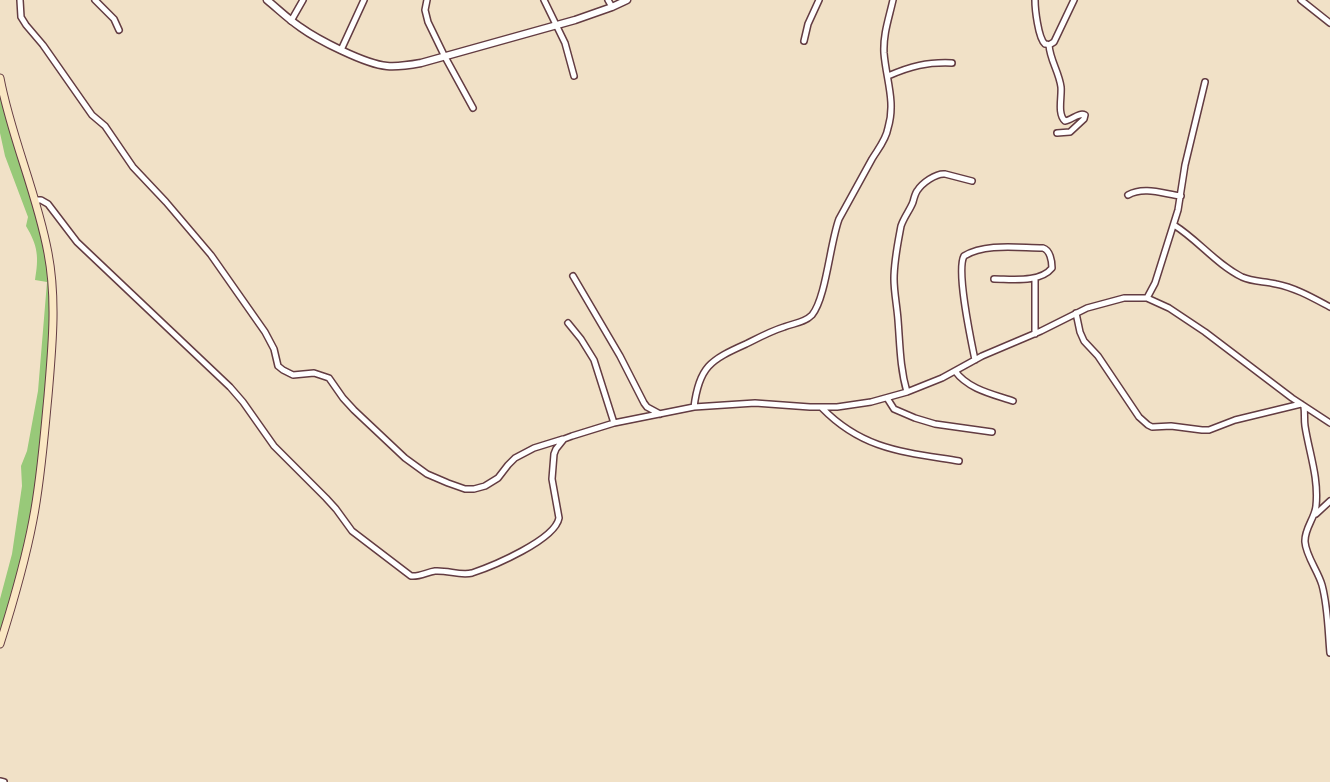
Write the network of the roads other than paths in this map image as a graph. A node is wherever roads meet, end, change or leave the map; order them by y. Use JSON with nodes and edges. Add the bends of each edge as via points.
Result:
{"nodes":[{"id":1,"x":20,"y":0,"type":"edge"},
{"id":2,"x":95,"y":0,"type":"edge"},
{"id":3,"x":267,"y":0,"type":"edge"},
{"id":4,"x":303,"y":0,"type":"edge"},
{"id":5,"x":364,"y":0,"type":"edge"},
{"id":6,"x":427,"y":0,"type":"edge"},
{"id":7,"x":544,"y":0,"type":"edge"},
{"id":8,"x":608,"y":0,"type":"edge"},
{"id":9,"x":627,"y":0,"type":"edge"},
{"id":10,"x":819,"y":0,"type":"edge"},
{"id":11,"x":893,"y":0,"type":"edge"},
{"id":12,"x":1035,"y":0,"type":"edge"},
{"id":13,"x":1074,"y":0,"type":"edge"},
{"id":14,"x":1301,"y":0,"type":"edge"},
{"id":15,"x":612,"y":8,"type":"junction"},
{"id":16,"x":291,"y":21,"type":"junction"},
{"id":17,"x":1330,"y":23,"type":"edge"},
{"id":18,"x":557,"y":25,"type":"junction"},
{"id":19,"x":119,"y":30,"type":"dead end"},
{"id":20,"x":804,"y":41,"type":"dead end"},
{"id":21,"x":1049,"y":45,"type":"junction"},
{"id":22,"x":341,"y":50,"type":"junction"},
{"id":23,"x":444,"y":55,"type":"junction"},
{"id":24,"x":952,"y":63,"type":"dead end"},
{"id":25,"x":574,"y":76,"type":"dead end"},
{"id":26,"x":888,"y":76,"type":"junction"},
{"id":27,"x":0,"y":78,"type":"edge"},
{"id":28,"x":1205,"y":82,"type":"dead end"},
{"id":29,"x":473,"y":108,"type":"dead end"},
{"id":30,"x":1057,"y":133,"type":"dead end"},
{"id":31,"x":972,"y":181,"type":"dead end"},
{"id":32,"x":1128,"y":195,"type":"dead end"},
{"id":33,"x":1181,"y":196,"type":"junction"},
{"id":34,"x":35,"y":200,"type":"junction"},
{"id":35,"x":1174,"y":225,"type":"junction"},
{"id":36,"x":573,"y":276,"type":"dead end"},
{"id":37,"x":1034,"y":278,"type":"junction"},
{"id":38,"x":994,"y":279,"type":"dead end"},
{"id":39,"x":1147,"y":298,"type":"junction"},
{"id":40,"x":1330,"y":307,"type":"edge"},
{"id":41,"x":1076,"y":313,"type":"junction"},
{"id":42,"x":568,"y":323,"type":"dead end"},
{"id":43,"x":1035,"y":334,"type":"junction"},
{"id":44,"x":974,"y":360,"type":"junction"},
{"id":45,"x":955,"y":371,"type":"junction"},
{"id":46,"x":908,"y":392,"type":"junction"},
{"id":47,"x":887,"y":398,"type":"junction"},
{"id":48,"x":1013,"y":402,"type":"dead end"},
{"id":49,"x":1302,"y":405,"type":"junction"},
{"id":50,"x":694,"y":407,"type":"junction"},
{"id":51,"x":822,"y":408,"type":"junction"},
{"id":52,"x":660,"y":414,"type":"junction"},
{"id":53,"x":614,"y":423,"type":"junction"},
{"id":54,"x":1330,"y":423,"type":"edge"},
{"id":55,"x":992,"y":432,"type":"dead end"},
{"id":56,"x":564,"y":439,"type":"junction"},
{"id":57,"x":959,"y":460,"type":"dead end"},
{"id":58,"x":1330,"y":501,"type":"edge"},
{"id":59,"x":1314,"y":516,"type":"junction"},
{"id":60,"x":0,"y":644,"type":"edge"},
{"id":61,"x":1330,"y":653,"type":"edge"},
{"id":62,"x":0,"y":781,"type":"edge"},
{"id":63,"x":4,"y":782,"type":"edge"}],
"edges":[{"from":1,"to":56,"type":"street","via":[[21,17],[26,25],[92,114],[106,126],[133,167],[210,256],[265,332],[278,366],[293,374],[314,373],[329,378],[354,410],[405,458],[427,474],[465,489],[485,486],[498,478],[515,458]]},
{"from":2,"to":19,"type":"street","via":[[114,19]]},
{"from":3,"to":16,"type":"street"},
{"from":4,"to":16,"type":"street"},
{"from":5,"to":22,"type":"street"},
{"from":6,"to":23,"type":"street","via":[[426,17]]},
{"from":7,"to":18,"type":"street"},
{"from":8,"to":15,"type":"street"},
{"from":9,"to":15,"type":"street"},
{"from":10,"to":20,"type":"street"},
{"from":11,"to":26,"type":"street","via":[[884,41]]},
{"from":12,"to":21,"type":"street","via":[[1040,36]]},
{"from":13,"to":21,"type":"street","via":[[1054,42]]},
{"from":14,"to":17,"type":"street"},
{"from":15,"to":18,"type":"street"},
{"from":16,"to":22,"type":"street"},
{"from":18,"to":23,"type":"street"},
{"from":18,"to":25,"type":"street"},
{"from":21,"to":30,"type":"street","via":[[1060,81],[1062,118],[1065,121],[1085,115],[1070,132]]},
{"from":22,"to":23,"type":"street","via":[[385,66],[408,65]]},
{"from":23,"to":29,"type":"street"},
{"from":24,"to":26,"type":"street","via":[[916,65]]},
{"from":26,"to":50,"type":"street","via":[[891,110],[888,129],[834,231],[814,312],[800,323],[778,329],[716,358],[701,377]]},
{"from":27,"to":34,"type":"main road","via":[[9,120]]},
{"from":28,"to":33,"type":"street"},
{"from":31,"to":46,"type":"street","via":[[941,173],[917,191],[903,221],[894,278],[901,362]]},
{"from":32,"to":33,"type":"street","via":[[1143,190]]},
{"from":33,"to":35,"type":"street"},
{"from":34,"to":56,"type":"street","via":[[48,204],[77,242],[230,387],[274,446],[331,504],[352,531],[411,576],[437,571],[472,573],[517,554],[553,530],[560,518],[553,486],[553,461],[556,449]]},
{"from":34,"to":60,"type":"main road","via":[[51,279],[50,376],[33,518]]},
{"from":35,"to":39,"type":"street","via":[[1155,284]]},
{"from":35,"to":40,"type":"street","via":[[1242,277],[1299,290]]},
{"from":36,"to":52,"type":"street","via":[[644,403]]},
{"from":37,"to":38,"type":"street"},
{"from":37,"to":43,"type":"street"},
{"from":37,"to":44,"type":"street","via":[[1052,268],[1045,248],[990,248],[964,256],[962,283]]},
{"from":39,"to":41,"type":"street","via":[[1132,297]]},
{"from":39,"to":49,"type":"street","via":[[1184,317]]},
{"from":41,"to":43,"type":"street"},
{"from":41,"to":49,"type":"street","via":[[1084,341],[1148,426],[1209,430],[1235,420]]},
{"from":42,"to":53,"type":"street","via":[[594,360]]},
{"from":43,"to":44,"type":"street"},
{"from":44,"to":45,"type":"street"},
{"from":45,"to":46,"type":"street"},
{"from":45,"to":48,"type":"street","via":[[973,387]]},
{"from":46,"to":47,"type":"street"},
{"from":47,"to":51,"type":"street"},
{"from":47,"to":55,"type":"street","via":[[894,408],[915,418]]},
{"from":49,"to":54,"type":"street"},
{"from":49,"to":59,"type":"street","via":[[1317,493]]},
{"from":50,"to":51,"type":"street","via":[[755,403]]},
{"from":50,"to":52,"type":"street"},
{"from":51,"to":57,"type":"street","via":[[838,424],[867,441],[904,452]]},
{"from":52,"to":53,"type":"street"},
{"from":53,"to":56,"type":"street"},
{"from":58,"to":59,"type":"street"},
{"from":59,"to":61,"type":"street","via":[[1305,542],[1323,587]]},
{"from":62,"to":63,"type":"street"}]}
